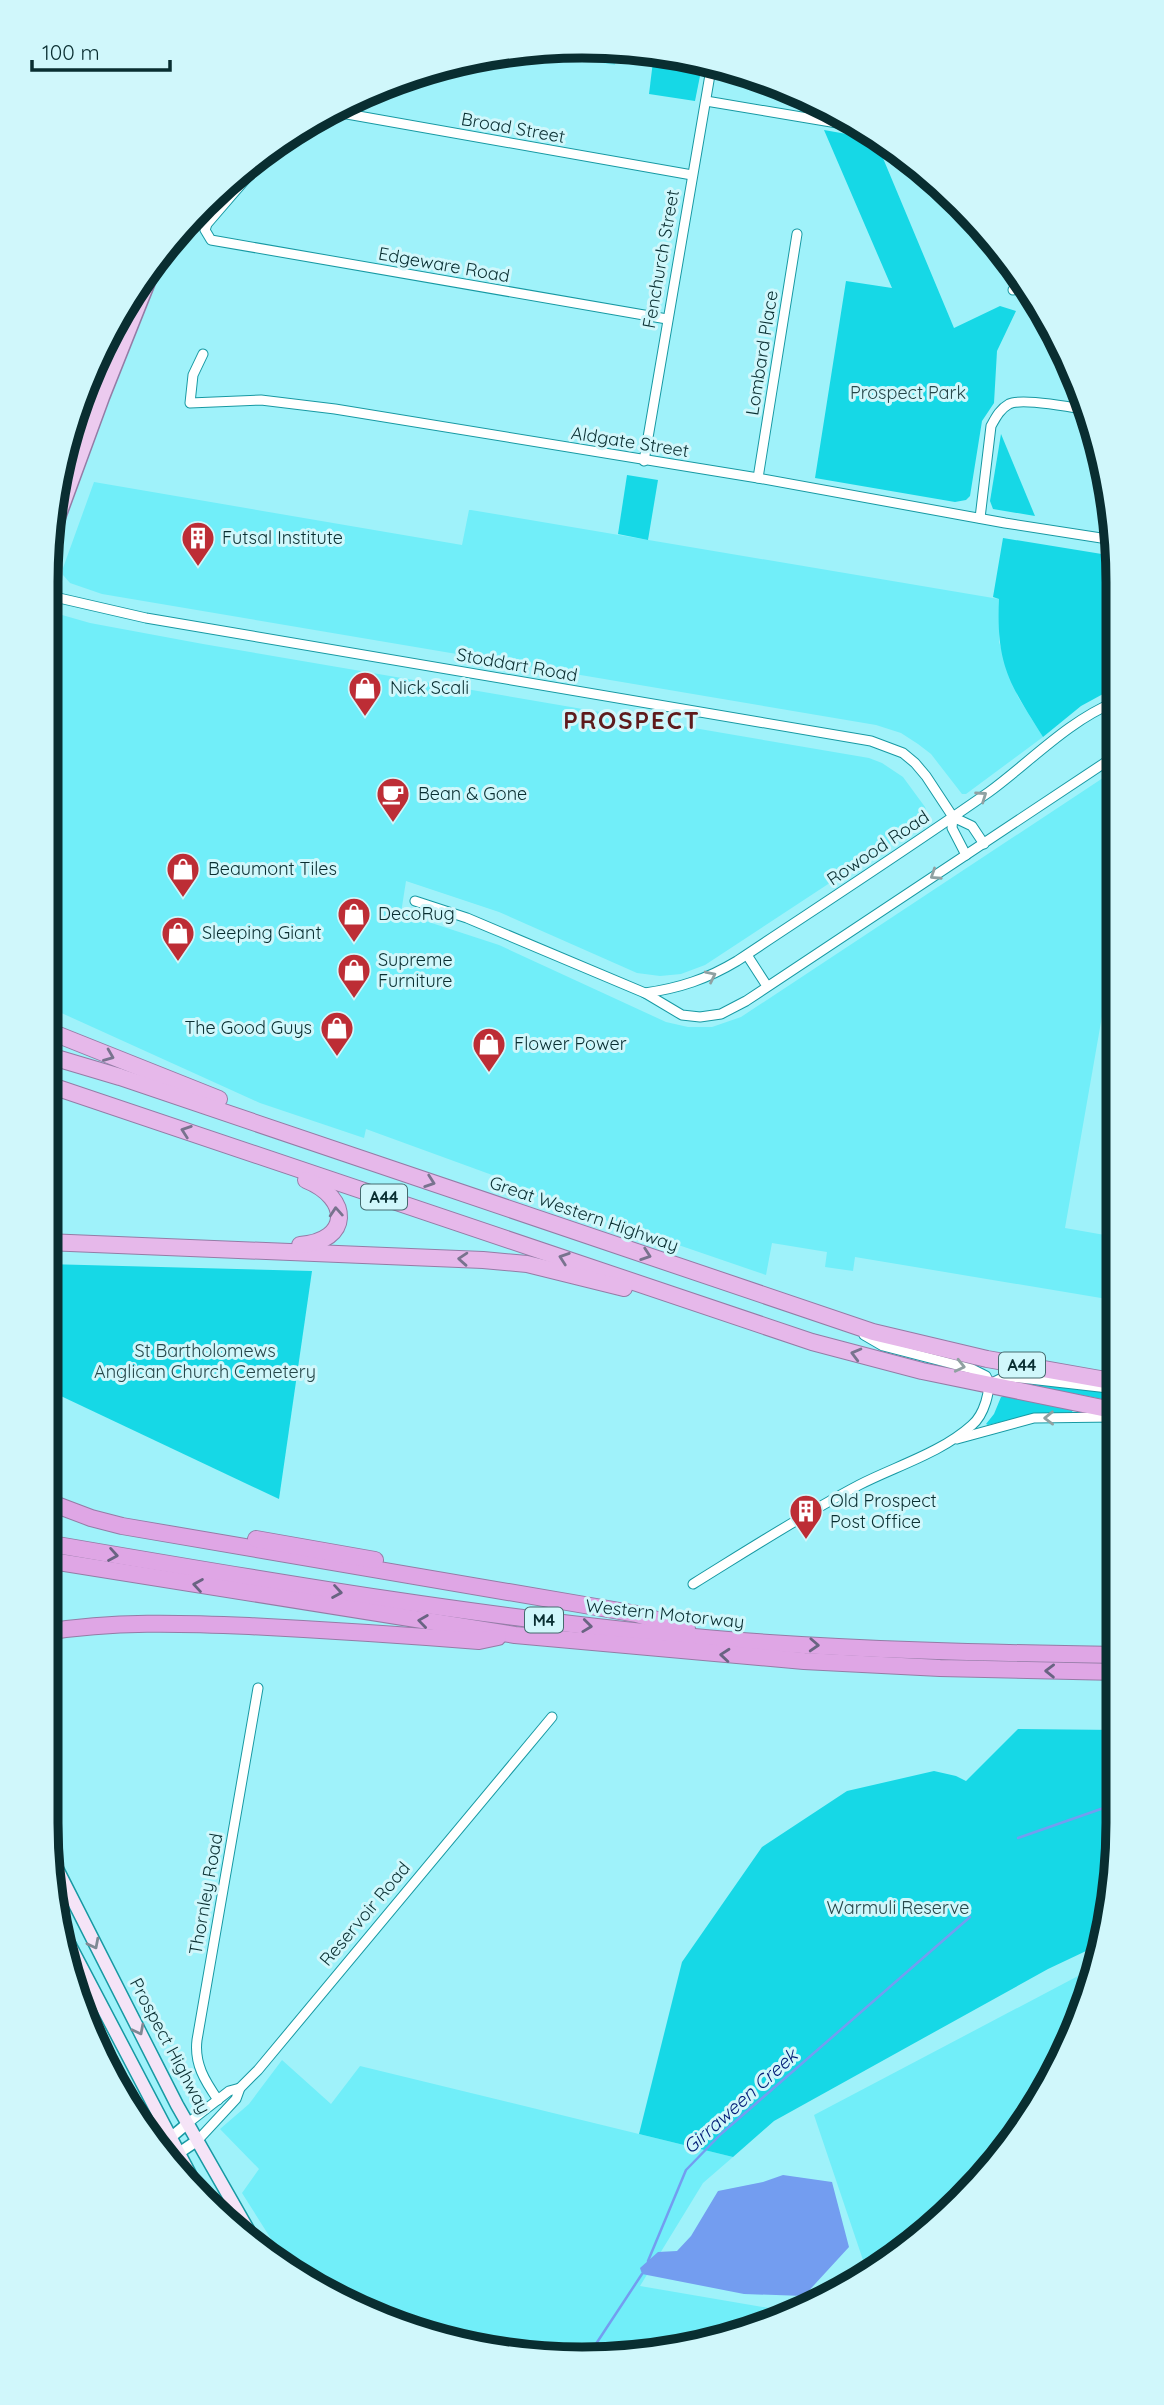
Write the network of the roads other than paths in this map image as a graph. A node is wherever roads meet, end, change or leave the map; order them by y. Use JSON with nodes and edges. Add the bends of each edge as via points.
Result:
{"nodes":[{"id":1,"x":710,"y":74,"type":"edge"},
{"id":2,"x":706,"y":101,"type":"junction"},
{"id":3,"x":346,"y":114,"type":"edge"},
{"id":4,"x":833,"y":122,"type":"edge"},
{"id":5,"x":692,"y":175,"type":"junction"},
{"id":6,"x":243,"y":183,"type":"edge"},
{"id":7,"x":797,"y":234,"type":"dead end"},
{"id":8,"x":1016,"y":288,"type":"edge"},
{"id":9,"x":1013,"y":290,"type":"dead end"},
{"id":10,"x":141,"y":299,"type":"edge"},
{"id":11,"x":667,"y":319,"type":"junction"},
{"id":12,"x":203,"y":354,"type":"dead end"},
{"id":13,"x":93,"y":395,"type":"edge"},
{"id":14,"x":102,"y":397,"type":"junction"},
{"id":15,"x":1076,"y":408,"type":"edge"},
{"id":16,"x":644,"y":461,"type":"junction"},
{"id":17,"x":758,"y":478,"type":"junction"},
{"id":18,"x":65,"y":499,"type":"edge"},
{"id":19,"x":980,"y":518,"type":"junction"},
{"id":20,"x":1104,"y":538,"type":"edge"},
{"id":21,"x":58,"y":598,"type":"edge"},
{"id":22,"x":1106,"y":707,"type":"edge"},
{"id":23,"x":1106,"y":762,"type":"edge"},
{"id":24,"x":953,"y":817,"type":"junction"},
{"id":25,"x":984,"y":844,"type":"junction"},
{"id":26,"x":966,"y":855,"type":"junction"},
{"id":27,"x":415,"y":901,"type":"dead end"},
{"id":28,"x":747,"y":955,"type":"junction"},
{"id":29,"x":767,"y":986,"type":"junction"},
{"id":30,"x":645,"y":993,"type":"junction"},
{"id":31,"x":58,"y":1035,"type":"edge"},
{"id":32,"x":58,"y":1059,"type":"edge"},
{"id":33,"x":58,"y":1088,"type":"edge"},
{"id":34,"x":214,"y":1140,"type":"junction"},
{"id":35,"x":319,"y":1144,"type":"junction"},
{"id":36,"x":380,"y":1165,"type":"junction"},
{"id":37,"x":379,"y":1196,"type":"junction"},
{"id":38,"x":58,"y":1236,"type":"edge"},
{"id":39,"x":58,"y":1242,"type":"edge"},
{"id":40,"x":722,"y":1312,"type":"junction"},
{"id":41,"x":848,"y":1324,"type":"junction"},
{"id":42,"x":1106,"y":1380,"type":"edge"},
{"id":43,"x":989,"y":1385,"type":"junction"},
{"id":44,"x":1106,"y":1388,"type":"edge"},
{"id":45,"x":1106,"y":1409,"type":"edge"},
{"id":46,"x":1106,"y":1417,"type":"edge"},
{"id":47,"x":948,"y":1442,"type":"junction"},
{"id":48,"x":58,"y":1506,"type":"edge"},
{"id":49,"x":58,"y":1545,"type":"edge"},
{"id":50,"x":58,"y":1562,"type":"edge"},
{"id":51,"x":693,"y":1584,"type":"dead end"},
{"id":52,"x":58,"y":1631,"type":"edge"},
{"id":53,"x":515,"y":1635,"type":"junction"},
{"id":54,"x":727,"y":1640,"type":"junction"},
{"id":55,"x":1106,"y":1656,"type":"edge"},
{"id":56,"x":1106,"y":1672,"type":"edge"},
{"id":57,"x":258,"y":1688,"type":"dead end"},
{"id":58,"x":552,"y":1717,"type":"dead end"},
{"id":59,"x":61,"y":1878,"type":"edge"},
{"id":60,"x":75,"y":1956,"type":"edge"},
{"id":61,"x":240,"y":2088,"type":"junction"},
{"id":62,"x":218,"y":2100,"type":"junction"},
{"id":63,"x":188,"y":2123,"type":"junction"},
{"id":64,"x":170,"y":2138,"type":"junction"},
{"id":65,"x":198,"y":2140,"type":"junction"},
{"id":66,"x":166,"y":2142,"type":"edge"},
{"id":67,"x":179,"y":2154,"type":"junction"},
{"id":68,"x":185,"y":2165,"type":"edge"},
{"id":69,"x":245,"y":2225,"type":"edge"}],
"edges":[{"from":1,"to":2,"type":"street","name":"Fenchurch Street"},
{"from":2,"to":4,"type":"street"},
{"from":2,"to":5,"type":"street","name":"Fenchurch Street"},
{"from":3,"to":5,"type":"street","name":"Broad Street"},
{"from":5,"to":11,"type":"street","name":"Fenchurch Street"},
{"from":6,"to":11,"type":"street","name":"Edgeware Road","via":[[207,224],[207,236],[216,242]]},
{"from":7,"to":17,"type":"street","name":"Lombard Place"},
{"from":8,"to":9,"type":"street"},
{"from":10,"to":14,"type":"main road"},
{"from":11,"to":16,"type":"street","name":"Fenchurch Street"},
{"from":12,"to":16,"type":"street","name":"Aldgate Street","via":[[193,375],[190,403],[261,400],[310,406]]},
{"from":13,"to":14,"type":"street"},
{"from":14,"to":18,"type":"main road"},
{"from":15,"to":19,"type":"street","via":[[1010,403],[998,413],[991,426]]},
{"from":16,"to":17,"type":"street","name":"Aldgate Street"},
{"from":17,"to":19,"type":"street","name":"Aldgate Street"},
{"from":19,"to":20,"type":"street","name":"Aldgate Street"},
{"from":21,"to":24,"type":"street","name":"Stoddart Road","via":[[172,622],[871,741],[903,753],[915,763]]},
{"from":24,"to":22,"type":"street","name":"Rowood Road","one_way":true},
{"from":23,"to":25,"type":"street"},
{"from":24,"to":25,"type":"street","name":"Stoddart Road","via":[[972,826]]},
{"from":24,"to":26,"type":"street","name":"Stoddart Road","via":[[952,828]]},
{"from":24,"to":28,"type":"street","name":"Rowood Road"},
{"from":25,"to":26,"type":"street"},
{"from":26,"to":29,"type":"street","one_way":true},
{"from":27,"to":30,"type":"street","via":[[467,918]]},
{"from":28,"to":29,"type":"street"},
{"from":30,"to":28,"type":"street","name":"Rowood Road","one_way":true,"via":[[706,979]]},
{"from":29,"to":30,"type":"street","via":[[733,1009],[700,1017],[677,1013]]},
{"from":31,"to":35,"type":"highway","one_way":true},
{"from":32,"to":35,"type":"highway","name":"Great Western Highway","number":"A44"},
{"from":34,"to":33,"type":"highway","number":"A44","one_way":true},
{"from":34,"to":37,"type":"highway","number":"A44"},
{"from":38,"to":34,"type":"highway","one_way":true,"via":[[301,1245],[332,1234],[338,1217],[329,1192]]},
{"from":35,"to":36,"type":"highway","name":"Great Western Highway","number":"A44"},
{"from":36,"to":37,"type":"highway","via":[[369,1168],[366,1175]]},
{"from":36,"to":41,"type":"highway","name":"Great Western Highway","number":"A44","one_way":true},
{"from":40,"to":37,"type":"highway","number":"A44","one_way":true},
{"from":40,"to":39,"type":"highway","one_way":true,"via":[[527,1264]]},
{"from":43,"to":40,"type":"highway","number":"A44","one_way":true,"via":[[837,1349]]},
{"from":41,"to":42,"type":"highway","name":"Great Western Highway","number":"A44","via":[[927,1347]]},
{"from":41,"to":43,"type":"street","one_way":true,"via":[[883,1346],[977,1370]]},
{"from":43,"to":44,"type":"street","via":[[1011,1377]]},
{"from":43,"to":45,"type":"highway","number":"A44"},
{"from":43,"to":47,"type":"street","via":[[975,1423]]},
{"from":46,"to":47,"type":"street","one_way":true,"via":[[1034,1418]]},
{"from":47,"to":51,"type":"street","via":[[804,1514]]},
{"from":48,"to":54,"type":"highway","via":[[122,1526],[637,1614]]},
{"from":49,"to":54,"type":"highway","name":"Western Motorway","number":"M4","one_way":true,"via":[[456,1610]]},
{"from":53,"to":50,"type":"highway","name":"Western Motorway","number":"M4","one_way":true},
{"from":52,"to":53,"type":"highway","via":[[152,1623],[479,1641]]},
{"from":56,"to":53,"type":"highway","name":"Western Motorway","number":"M4","one_way":true,"via":[[804,1661]]},
{"from":54,"to":55,"type":"highway","name":"Western Motorway","number":"M4","one_way":true},
{"from":57,"to":62,"type":"street","name":"Thornley Road","via":[[197,2040],[200,2070]]},
{"from":58,"to":61,"type":"street","name":"Reservoir Road"},
{"from":59,"to":63,"type":"main road","name":"Prospect Highway","one_way":true},
{"from":60,"to":64,"type":"main road"},
{"from":61,"to":62,"type":"street","name":"Reservoir Road"},
{"from":61,"to":65,"type":"street","name":"Reservoir Road","via":[[236,2099]]},
{"from":62,"to":63,"type":"street","name":"Reservoir Road"},
{"from":63,"to":64,"type":"street","name":"Reservoir Road"},
{"from":63,"to":65,"type":"main road","name":"Prospect Highway"},
{"from":64,"to":66,"type":"street","name":"Reservoir Road"},
{"from":64,"to":67,"type":"main road"},
{"from":65,"to":67,"type":"street","name":"Reservoir Road"},
{"from":65,"to":69,"type":"main road","name":"Prospect Highway"},
{"from":67,"to":68,"type":"main road"}]}
